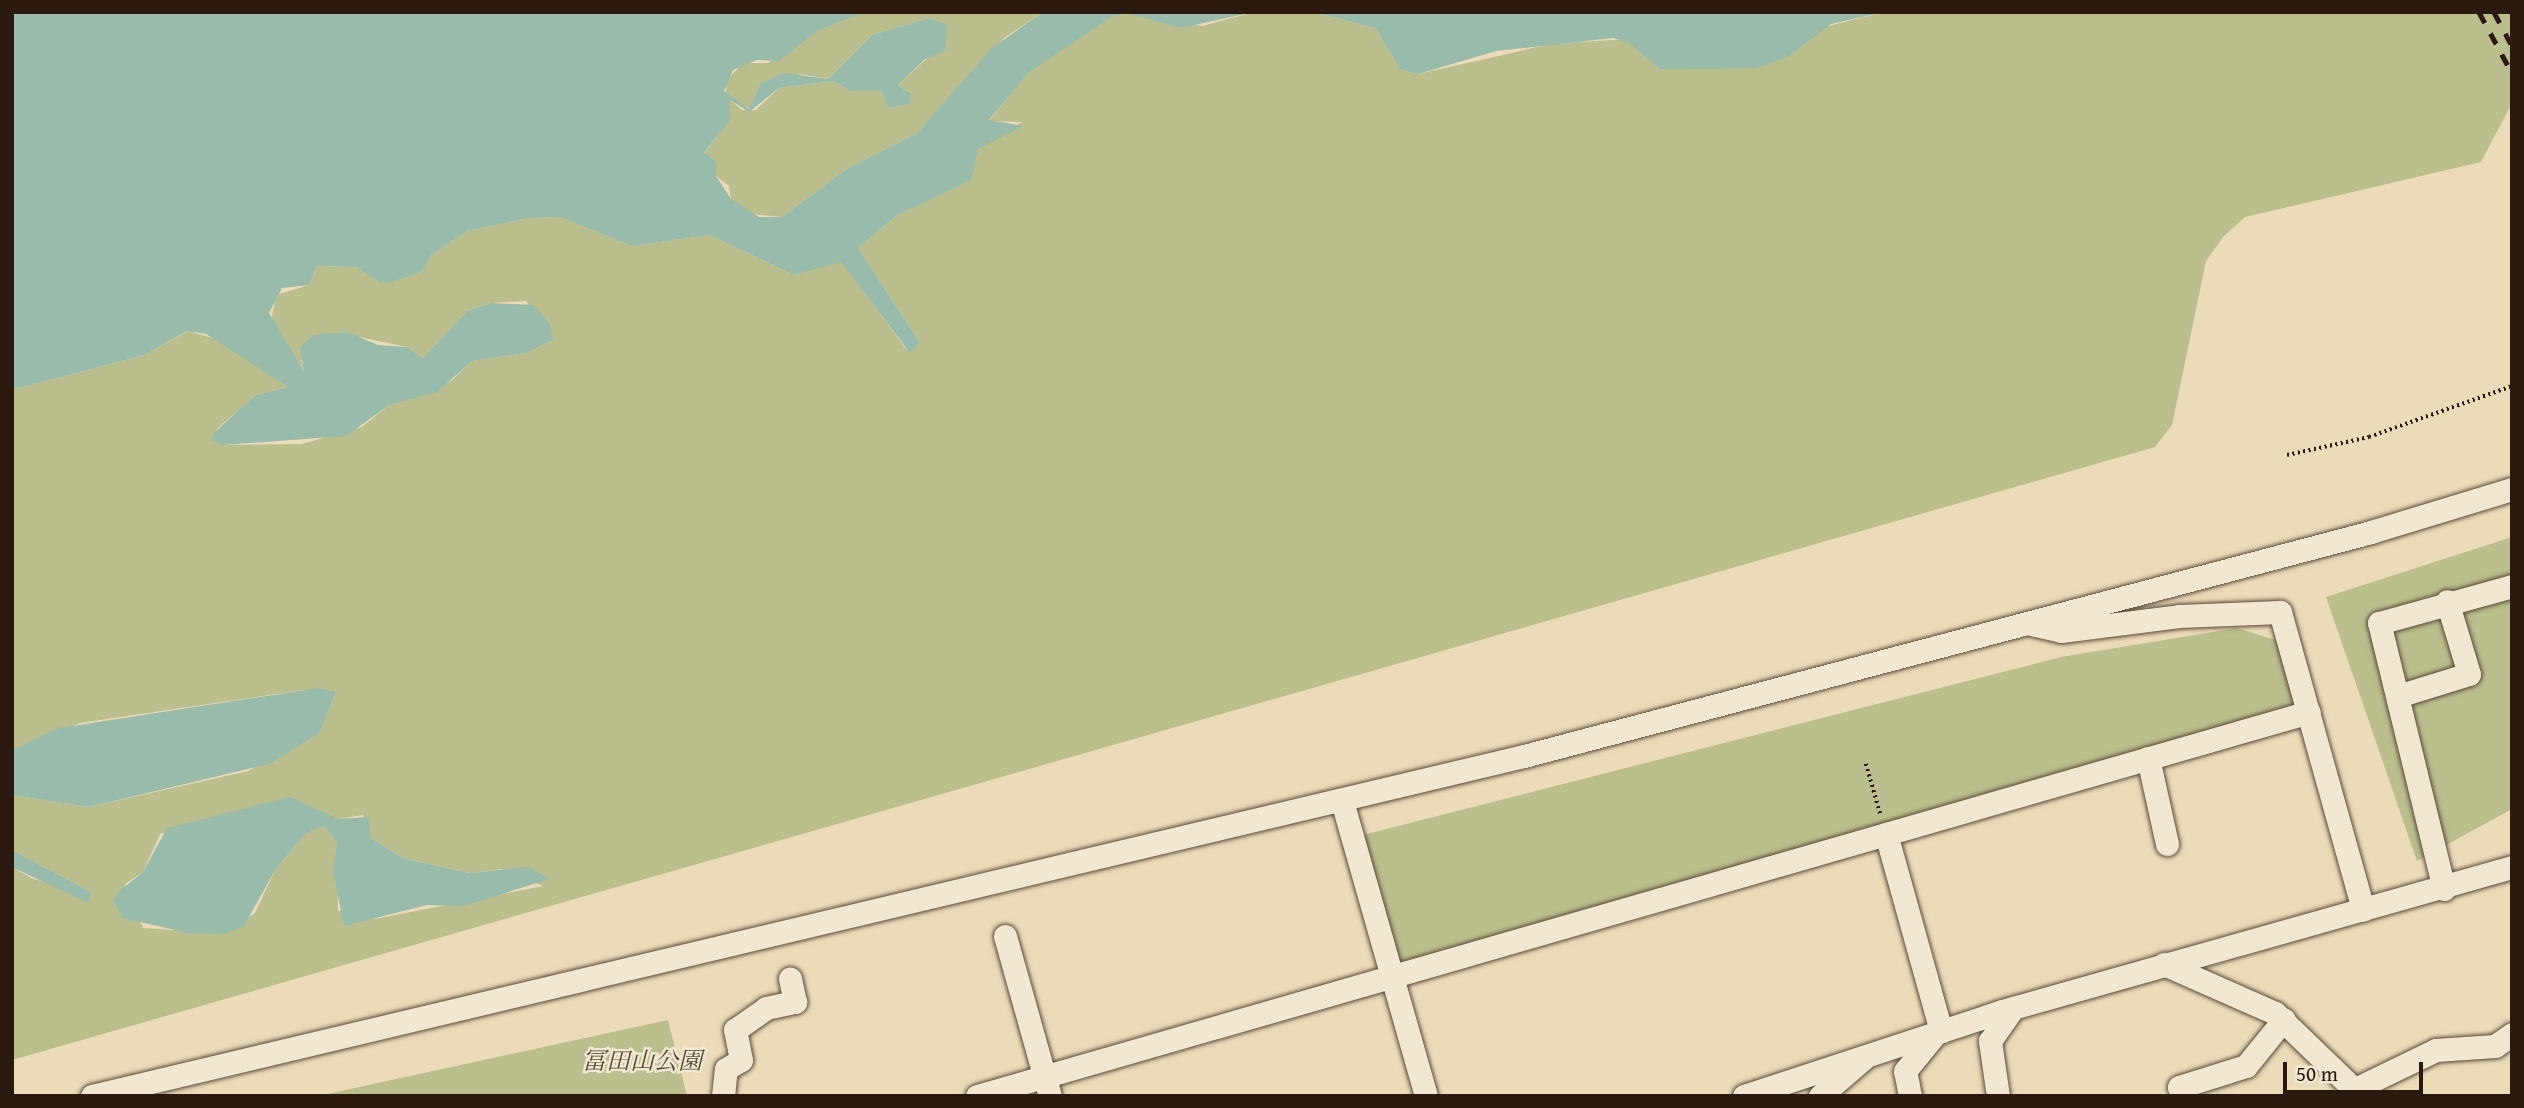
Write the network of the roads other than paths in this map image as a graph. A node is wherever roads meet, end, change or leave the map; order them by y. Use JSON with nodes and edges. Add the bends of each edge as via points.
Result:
{"nodes":[{"id":1,"x":2512,"y":489,"type":"edge"},
{"id":2,"x":2512,"y":586,"type":"edge"},
{"id":3,"x":2447,"y":601,"type":"junction"},
{"id":4,"x":2026,"y":622,"type":"junction"},
{"id":5,"x":2401,"y":695,"type":"junction"},
{"id":6,"x":2309,"y":712,"type":"junction"},
{"id":7,"x":2148,"y":758,"type":"junction"},
{"id":8,"x":1342,"y":801,"type":"junction"},
{"id":9,"x":1886,"y":834,"type":"junction"},
{"id":10,"x":2166,"y":844,"type":"dead end"},
{"id":11,"x":2512,"y":867,"type":"edge"},
{"id":12,"x":2444,"y":889,"type":"junction"},
{"id":13,"x":2362,"y":910,"type":"junction"},
{"id":14,"x":1005,"y":936,"type":"dead end"},
{"id":15,"x":2164,"y":964,"type":"junction"},
{"id":16,"x":1392,"y":976,"type":"junction"},
{"id":17,"x":790,"y":979,"type":"dead end"},
{"id":18,"x":2012,"y":1008,"type":"junction"},
{"id":19,"x":2284,"y":1019,"type":"junction"},
{"id":20,"x":1938,"y":1032,"type":"junction"},
{"id":21,"x":2512,"y":1034,"type":"edge"},
{"id":22,"x":1866,"y":1056,"type":"junction"},
{"id":23,"x":1048,"y":1086,"type":"edge"},
{"id":24,"x":2358,"y":1092,"type":"edge"},
{"id":25,"x":92,"y":1096,"type":"edge"},
{"id":26,"x":723,"y":1096,"type":"edge"},
{"id":27,"x":977,"y":1096,"type":"edge"},
{"id":28,"x":1426,"y":1096,"type":"edge"},
{"id":29,"x":1744,"y":1096,"type":"edge"},
{"id":30,"x":1820,"y":1096,"type":"edge"},
{"id":31,"x":1910,"y":1096,"type":"edge"},
{"id":32,"x":1998,"y":1096,"type":"edge"},
{"id":33,"x":2184,"y":1096,"type":"edge"}],
"edges":[{"from":1,"to":4,"type":"street"},
{"from":2,"to":3,"type":"street"},
{"from":3,"to":5,"type":"street","via":[[2379,623]]},
{"from":3,"to":5,"type":"street","via":[[2469,674]]},
{"from":4,"to":6,"type":"street","via":[[2061,631],[2179,616],[2280,612]]},
{"from":4,"to":8,"type":"street"},
{"from":5,"to":12,"type":"street"},
{"from":6,"to":7,"type":"street"},
{"from":6,"to":13,"type":"street"},
{"from":7,"to":9,"type":"street"},
{"from":7,"to":10,"type":"street"},
{"from":8,"to":16,"type":"street"},
{"from":8,"to":25,"type":"street"},
{"from":9,"to":16,"type":"street"},
{"from":9,"to":20,"type":"street"},
{"from":11,"to":12,"type":"street"},
{"from":12,"to":13,"type":"street"},
{"from":13,"to":15,"type":"street"},
{"from":14,"to":23,"type":"street"},
{"from":15,"to":18,"type":"street"},
{"from":15,"to":19,"type":"street"},
{"from":16,"to":23,"type":"street"},
{"from":16,"to":28,"type":"street"},
{"from":17,"to":26,"type":"street","via":[[795,1002],[756,1013],[735,1030],[741,1060],[726,1069]]},
{"from":18,"to":20,"type":"street"},
{"from":18,"to":32,"type":"street","via":[[1990,1041]]},
{"from":19,"to":24,"type":"street"},
{"from":19,"to":33,"type":"street","via":[[2246,1066],[2179,1087]]},
{"from":20,"to":22,"type":"street"},
{"from":20,"to":31,"type":"street","via":[[1905,1071]]},
{"from":21,"to":24,"type":"street","via":[[2495,1046],[2436,1049]]},
{"from":22,"to":29,"type":"street"},
{"from":22,"to":30,"type":"street"},
{"from":23,"to":27,"type":"street"}]}
